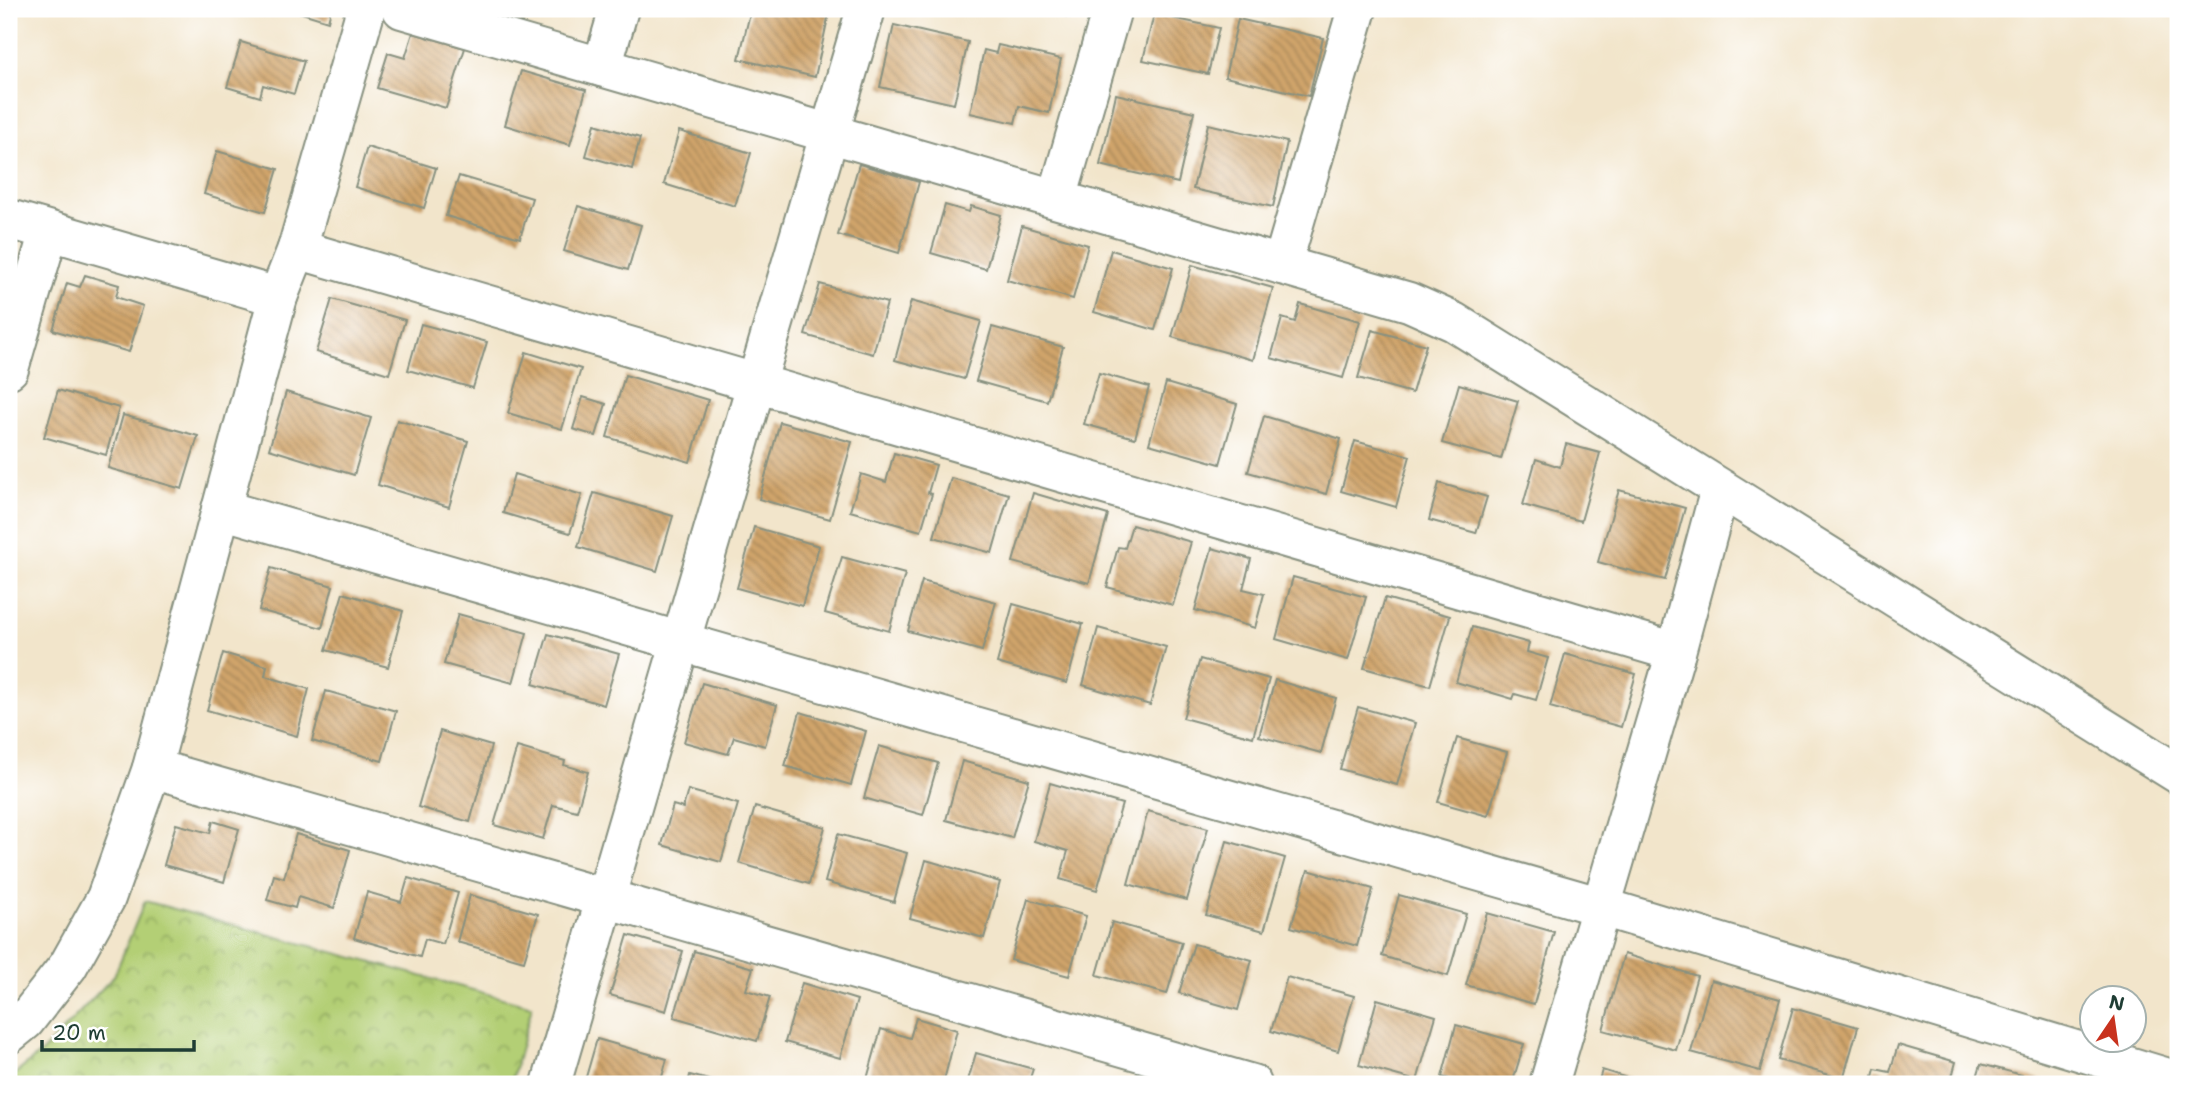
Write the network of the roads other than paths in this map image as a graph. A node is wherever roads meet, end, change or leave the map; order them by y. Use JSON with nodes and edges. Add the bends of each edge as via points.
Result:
{"nodes":[{"id":1,"x":366,"y":9,"type":"edge"},
{"id":2,"x":402,"y":9,"type":"edge"},
{"id":3,"x":619,"y":9,"type":"edge"},
{"id":4,"x":866,"y":9,"type":"edge"},
{"id":5,"x":1112,"y":9,"type":"edge"},
{"id":6,"x":1357,"y":9,"type":"edge"},
{"id":7,"x":602,"y":67,"type":"junction"},
{"id":8,"x":829,"y":132,"type":"junction"},
{"id":9,"x":1056,"y":199,"type":"junction"},
{"id":10,"x":9,"y":219,"type":"edge"},
{"id":11,"x":49,"y":231,"type":"junction"},
{"id":12,"x":297,"y":249,"type":"junction"},
{"id":13,"x":1282,"y":265,"type":"junction"},
{"id":14,"x":278,"y":297,"type":"junction"},
{"id":15,"x":9,"y":369,"type":"edge"},
{"id":16,"x":755,"y":384,"type":"junction"},
{"id":17,"x":1720,"y":489,"type":"junction"},
{"id":18,"x":221,"y":509,"type":"junction"},
{"id":19,"x":681,"y":640,"type":"junction"},
{"id":20,"x":1676,"y":652,"type":"junction"},
{"id":21,"x":152,"y":768,"type":"junction"},
{"id":22,"x":2178,"y":774,"type":"edge"},
{"id":23,"x":607,"y":897,"type":"junction"},
{"id":24,"x":1602,"y":907,"type":"junction"},
{"id":25,"x":9,"y":1034,"type":"edge"},
{"id":26,"x":2178,"y":1081,"type":"edge"},
{"id":27,"x":551,"y":1084,"type":"edge"},
{"id":28,"x":1252,"y":1084,"type":"edge"},
{"id":29,"x":1549,"y":1084,"type":"edge"}],
"edges":[{"from":1,"to":12,"type":"street"},
{"from":2,"to":7,"type":"street"},
{"from":3,"to":7,"type":"street"},
{"from":4,"to":8,"type":"street"},
{"from":5,"to":9,"type":"street"},
{"from":6,"to":13,"type":"street"},
{"from":7,"to":8,"type":"street"},
{"from":8,"to":9,"type":"street"},
{"from":8,"to":16,"type":"street"},
{"from":9,"to":13,"type":"street"},
{"from":10,"to":11,"type":"street"},
{"from":11,"to":14,"type":"street"},
{"from":11,"to":15,"type":"street"},
{"from":12,"to":14,"type":"street"},
{"from":12,"to":16,"type":"street"},
{"from":13,"to":17,"type":"street","via":[[1409,302],[1454,322]]},
{"from":14,"to":18,"type":"street"},
{"from":16,"to":19,"type":"street"},
{"from":16,"to":20,"type":"street"},
{"from":17,"to":20,"type":"street"},
{"from":17,"to":22,"type":"street"},
{"from":18,"to":19,"type":"street"},
{"from":18,"to":21,"type":"street"},
{"from":19,"to":23,"type":"street"},
{"from":19,"to":24,"type":"street"},
{"from":20,"to":24,"type":"street"},
{"from":21,"to":23,"type":"street"},
{"from":21,"to":25,"type":"street","via":[[106,898],[68,966]]},
{"from":23,"to":27,"type":"street"},
{"from":23,"to":28,"type":"street"},
{"from":24,"to":26,"type":"street"},
{"from":24,"to":29,"type":"street"}]}
